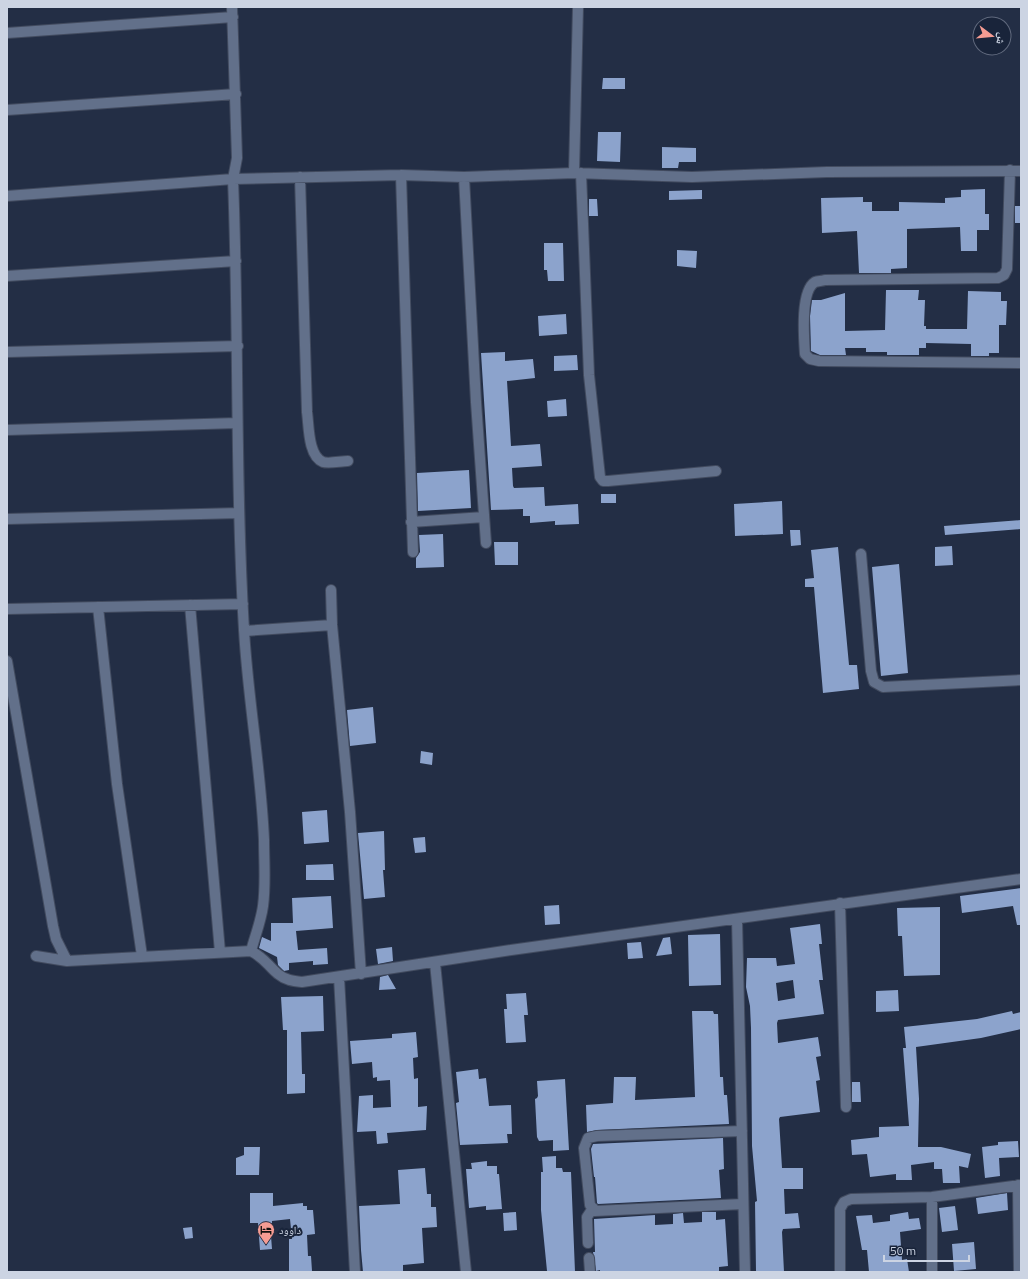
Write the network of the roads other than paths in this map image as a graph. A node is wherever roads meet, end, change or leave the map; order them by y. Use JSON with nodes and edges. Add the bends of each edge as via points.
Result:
{"nodes":[{"id":1,"x":578,"y":7,"type":"edge"},
{"id":2,"x":232,"y":12,"type":"edge"},
{"id":3,"x":7,"y":33,"type":"edge"},
{"id":4,"x":236,"y":94,"type":"junction"},
{"id":5,"x":7,"y":110,"type":"edge"},
{"id":6,"x":1010,"y":170,"type":"junction"},
{"id":7,"x":1021,"y":171,"type":"edge"},
{"id":8,"x":578,"y":173,"type":"junction"},
{"id":9,"x":401,"y":175,"type":"junction"},
{"id":10,"x":300,"y":177,"type":"junction"},
{"id":11,"x":464,"y":177,"type":"junction"},
{"id":12,"x":233,"y":178,"type":"junction"},
{"id":13,"x":7,"y":196,"type":"edge"},
{"id":14,"x":236,"y":260,"type":"junction"},
{"id":15,"x":7,"y":276,"type":"edge"},
{"id":16,"x":238,"y":346,"type":"junction"},
{"id":17,"x":7,"y":352,"type":"edge"},
{"id":18,"x":1021,"y":363,"type":"edge"},
{"id":19,"x":237,"y":423,"type":"junction"},
{"id":20,"x":7,"y":430,"type":"edge"},
{"id":21,"x":348,"y":461,"type":"dead end"},
{"id":22,"x":716,"y":471,"type":"dead end"},
{"id":23,"x":239,"y":513,"type":"junction"},
{"id":24,"x":484,"y":517,"type":"junction"},
{"id":25,"x":7,"y":519,"type":"edge"},
{"id":26,"x":411,"y":522,"type":"junction"},
{"id":27,"x":486,"y":543,"type":"dead end"},
{"id":28,"x":413,"y":552,"type":"dead end"},
{"id":29,"x":861,"y":554,"type":"dead end"},
{"id":30,"x":331,"y":590,"type":"dead end"},
{"id":31,"x":243,"y":604,"type":"junction"},
{"id":32,"x":190,"y":605,"type":"junction"},
{"id":33,"x":98,"y":607,"type":"junction"},
{"id":34,"x":7,"y":609,"type":"edge"},
{"id":35,"x":332,"y":625,"type":"junction"},
{"id":36,"x":244,"y":631,"type":"junction"},
{"id":37,"x":7,"y":661,"type":"edge"},
{"id":38,"x":1021,"y":680,"type":"edge"},
{"id":39,"x":1021,"y":879,"type":"edge"},
{"id":40,"x":840,"y":903,"type":"junction"},
{"id":41,"x":737,"y":919,"type":"junction"},
{"id":42,"x":251,"y":951,"type":"junction"},
{"id":43,"x":220,"y":952,"type":"junction"},
{"id":44,"x":36,"y":956,"type":"dead end"},
{"id":45,"x":142,"y":956,"type":"junction"},
{"id":46,"x":68,"y":961,"type":"junction"},
{"id":47,"x":436,"y":963,"type":"junction"},
{"id":48,"x":361,"y":974,"type":"junction"},
{"id":49,"x":339,"y":977,"type":"junction"},
{"id":50,"x":846,"y":1108,"type":"dead end"},
{"id":51,"x":742,"y":1131,"type":"junction"},
{"id":52,"x":1019,"y":1185,"type":"edge"},
{"id":53,"x":932,"y":1197,"type":"junction"},
{"id":54,"x":743,"y":1204,"type":"junction"},
{"id":55,"x":593,"y":1208,"type":"junction"},
{"id":56,"x":588,"y":1243,"type":"dead end"},
{"id":57,"x":589,"y":1258,"type":"dead end"},
{"id":58,"x":355,"y":1272,"type":"edge"},
{"id":59,"x":466,"y":1272,"type":"edge"},
{"id":60,"x":590,"y":1272,"type":"edge"},
{"id":61,"x":745,"y":1272,"type":"edge"},
{"id":62,"x":840,"y":1272,"type":"edge"},
{"id":63,"x":932,"y":1272,"type":"edge"},
{"id":64,"x":1019,"y":1272,"type":"edge"}],
"edges":[{"from":1,"to":8,"type":"street"},
{"from":2,"to":3,"type":"street"},
{"from":2,"to":4,"type":"street"},
{"from":4,"to":5,"type":"street"},
{"from":4,"to":12,"type":"street","via":[[237,158]]},
{"from":6,"to":7,"type":"street"},
{"from":6,"to":8,"type":"street","via":[[827,172],[692,177]]},
{"from":6,"to":18,"type":"street","via":[[1007,269],[1004,275],[998,278],[815,282],[806,300],[804,354],[819,361]]},
{"from":8,"to":11,"type":"street"},
{"from":8,"to":22,"type":"street","via":[[589,375],[600,477],[608,482]]},
{"from":9,"to":10,"type":"street"},
{"from":9,"to":11,"type":"street"},
{"from":9,"to":26,"type":"street"},
{"from":10,"to":12,"type":"street"},
{"from":10,"to":21,"type":"street","via":[[307,412],[312,446],[316,457],[324,462]]},
{"from":11,"to":24,"type":"street"},
{"from":12,"to":13,"type":"street"},
{"from":12,"to":14,"type":"street"},
{"from":14,"to":15,"type":"street"},
{"from":14,"to":16,"type":"street"},
{"from":16,"to":17,"type":"street"},
{"from":16,"to":19,"type":"street"},
{"from":19,"to":20,"type":"street"},
{"from":19,"to":23,"type":"street"},
{"from":23,"to":25,"type":"street"},
{"from":23,"to":31,"type":"street"},
{"from":24,"to":26,"type":"street"},
{"from":24,"to":27,"type":"street"},
{"from":26,"to":28,"type":"street"},
{"from":29,"to":38,"type":"street","via":[[874,682],[883,687]]},
{"from":30,"to":35,"type":"street"},
{"from":31,"to":32,"type":"street"},
{"from":31,"to":36,"type":"street"},
{"from":32,"to":33,"type":"street"},
{"from":32,"to":43,"type":"street"},
{"from":33,"to":34,"type":"street"},
{"from":33,"to":45,"type":"street","via":[[117,784]]},
{"from":35,"to":36,"type":"street"},
{"from":35,"to":48,"type":"street","via":[[350,812]]},
{"from":36,"to":42,"type":"street","via":[[259,765],[265,888]]},
{"from":37,"to":46,"type":"street","via":[[53,926],[56,939]]},
{"from":39,"to":40,"type":"street","via":[[940,892]]},
{"from":40,"to":41,"type":"street"},
{"from":40,"to":50,"type":"street"},
{"from":41,"to":47,"type":"street","via":[[511,950]]},
{"from":41,"to":51,"type":"street"},
{"from":42,"to":43,"type":"street"},
{"from":42,"to":49,"type":"street","via":[[261,956],[277,974],[287,980],[302,982]]},
{"from":43,"to":45,"type":"street"},
{"from":44,"to":46,"type":"street"},
{"from":45,"to":46,"type":"street"},
{"from":47,"to":48,"type":"street"},
{"from":47,"to":59,"type":"street"},
{"from":48,"to":49,"type":"street"},
{"from":49,"to":58,"type":"street"},
{"from":51,"to":54,"type":"street"},
{"from":51,"to":55,"type":"street","via":[[588,1138],[584,1148],[590,1205]]},
{"from":52,"to":53,"type":"street"},
{"from":52,"to":64,"type":"street"},
{"from":53,"to":62,"type":"street","via":[[851,1199],[844,1202],[840,1215]]},
{"from":53,"to":63,"type":"street"},
{"from":54,"to":55,"type":"street","via":[[595,1211]]},
{"from":54,"to":61,"type":"street"},
{"from":55,"to":56,"type":"street","via":[[587,1217]]},
{"from":57,"to":60,"type":"street"}]}
